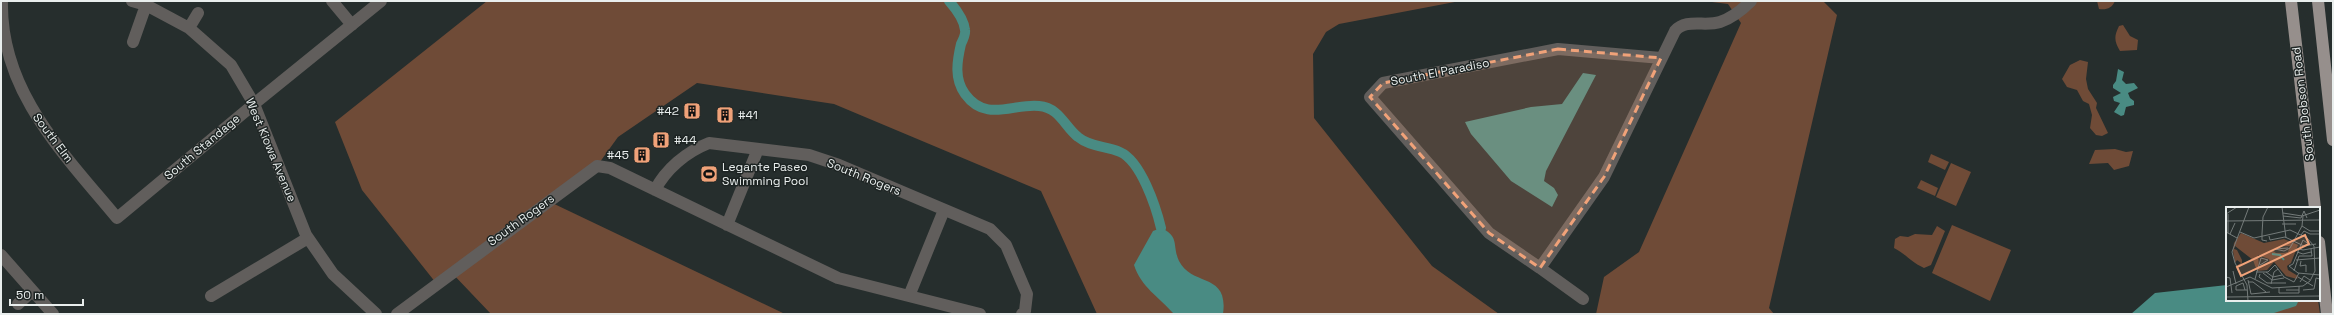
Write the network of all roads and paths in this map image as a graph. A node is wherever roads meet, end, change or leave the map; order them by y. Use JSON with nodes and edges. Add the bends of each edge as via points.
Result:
{"nodes":[{"id":1,"x":2,"y":1,"type":"edge"},
{"id":2,"x":132,"y":1,"type":"edge"},
{"id":3,"x":332,"y":1,"type":"edge"},
{"id":4,"x":381,"y":1,"type":"edge"},
{"id":5,"x":1751,"y":1,"type":"edge"},
{"id":6,"x":2291,"y":1,"type":"edge"},
{"id":7,"x":2318,"y":1,"type":"edge"},
{"id":8,"x":146,"y":5,"type":"junction"},
{"id":9,"x":198,"y":13,"type":"dead end"},
{"id":10,"x":352,"y":25,"type":"junction"},
{"id":11,"x":189,"y":28,"type":"junction"},
{"id":12,"x":133,"y":42,"type":"dead end"},
{"id":13,"x":1661,"y":58,"type":"junction"},
{"id":14,"x":254,"y":104,"type":"junction"},
{"id":15,"x":2333,"y":140,"type":"edge"},
{"id":16,"x":758,"y":149,"type":"junction"},
{"id":17,"x":655,"y":190,"type":"junction"},
{"id":18,"x":2315,"y":207,"type":"edge"},
{"id":19,"x":944,"y":210,"type":"junction"},
{"id":20,"x":117,"y":218,"type":"joint"},
{"id":21,"x":727,"y":225,"type":"junction"},
{"id":22,"x":308,"y":238,"type":"junction"},
{"id":23,"x":2320,"y":251,"type":"edge"},
{"id":24,"x":1,"y":255,"type":"edge"},
{"id":25,"x":1540,"y":268,"type":"junction"},
{"id":26,"x":32,"y":291,"type":"junction"},
{"id":27,"x":211,"y":296,"type":"dead end"},
{"id":28,"x":909,"y":296,"type":"junction"},
{"id":29,"x":1583,"y":299,"type":"dead end"},
{"id":30,"x":18,"y":304,"type":"dead end"},
{"id":31,"x":53,"y":314,"type":"edge"},
{"id":32,"x":376,"y":314,"type":"edge"},
{"id":33,"x":397,"y":314,"type":"edge"},
{"id":34,"x":980,"y":314,"type":"edge"},
{"id":35,"x":1022,"y":314,"type":"edge"},
{"id":36,"x":2327,"y":314,"type":"edge"}],
"edges":[{"from":1,"to":20,"type":"street","name":"South Elm","via":[[1,20],[15,80],[38,122]]},
{"from":2,"to":8,"type":"street","name":"West Kiowa Avenue"},
{"from":3,"to":10,"type":"street"},
{"from":4,"to":10,"type":"street","name":"South Standage"},
{"from":5,"to":13,"type":"street","via":[[1729,19],[1718,23],[1690,24],[1677,28]]},
{"from":6,"to":18,"type":"main road","name":"South Dobson Road"},
{"from":7,"to":15,"type":"main road"},
{"from":8,"to":11,"type":"street","name":"West Kiowa Avenue"},
{"from":8,"to":12,"type":"street"},
{"from":9,"to":11,"type":"street"},
{"from":10,"to":14,"type":"street","name":"South Standage"},
{"from":11,"to":14,"type":"street","name":"West Kiowa Avenue","via":[[231,65]]},
{"from":13,"to":25,"type":"street","via":[[1604,177]]},
{"from":13,"to":25,"type":"street","name":"South El Paradiso","via":[[1558,49],[1384,83],[1370,97],[1489,233]]},
{"from":14,"to":20,"type":"street","name":"South Standage"},
{"from":14,"to":22,"type":"street","name":"West Kiowa Avenue"},
{"from":16,"to":17,"type":"street","name":"South Rogers","via":[[709,143],[696,148],[664,174]]},
{"from":16,"to":19,"type":"street","name":"South Rogers","via":[[809,155],[839,165]]},
{"from":16,"to":21,"type":"street"},
{"from":17,"to":21,"type":"street","name":"South Rogers"},
{"from":17,"to":33,"type":"street","name":"South Rogers","via":[[610,168],[597,166]]},
{"from":19,"to":28,"type":"street"},
{"from":19,"to":35,"type":"street","name":"South Rogers","via":[[990,230],[1006,244],[1027,294],[1025,311]]},
{"from":21,"to":28,"type":"street","name":"South Rogers","via":[[838,278]]},
{"from":22,"to":27,"type":"street"},
{"from":22,"to":32,"type":"street","name":"West Kiowa Avenue","via":[[333,274]]},
{"from":23,"to":36,"type":"main road"},
{"from":24,"to":26,"type":"street"},
{"from":25,"to":29,"type":"street","name":"South El Paradiso"},
{"from":26,"to":30,"type":"street"},
{"from":26,"to":31,"type":"street"},
{"from":28,"to":34,"type":"street","name":"South Rogers"}]}
